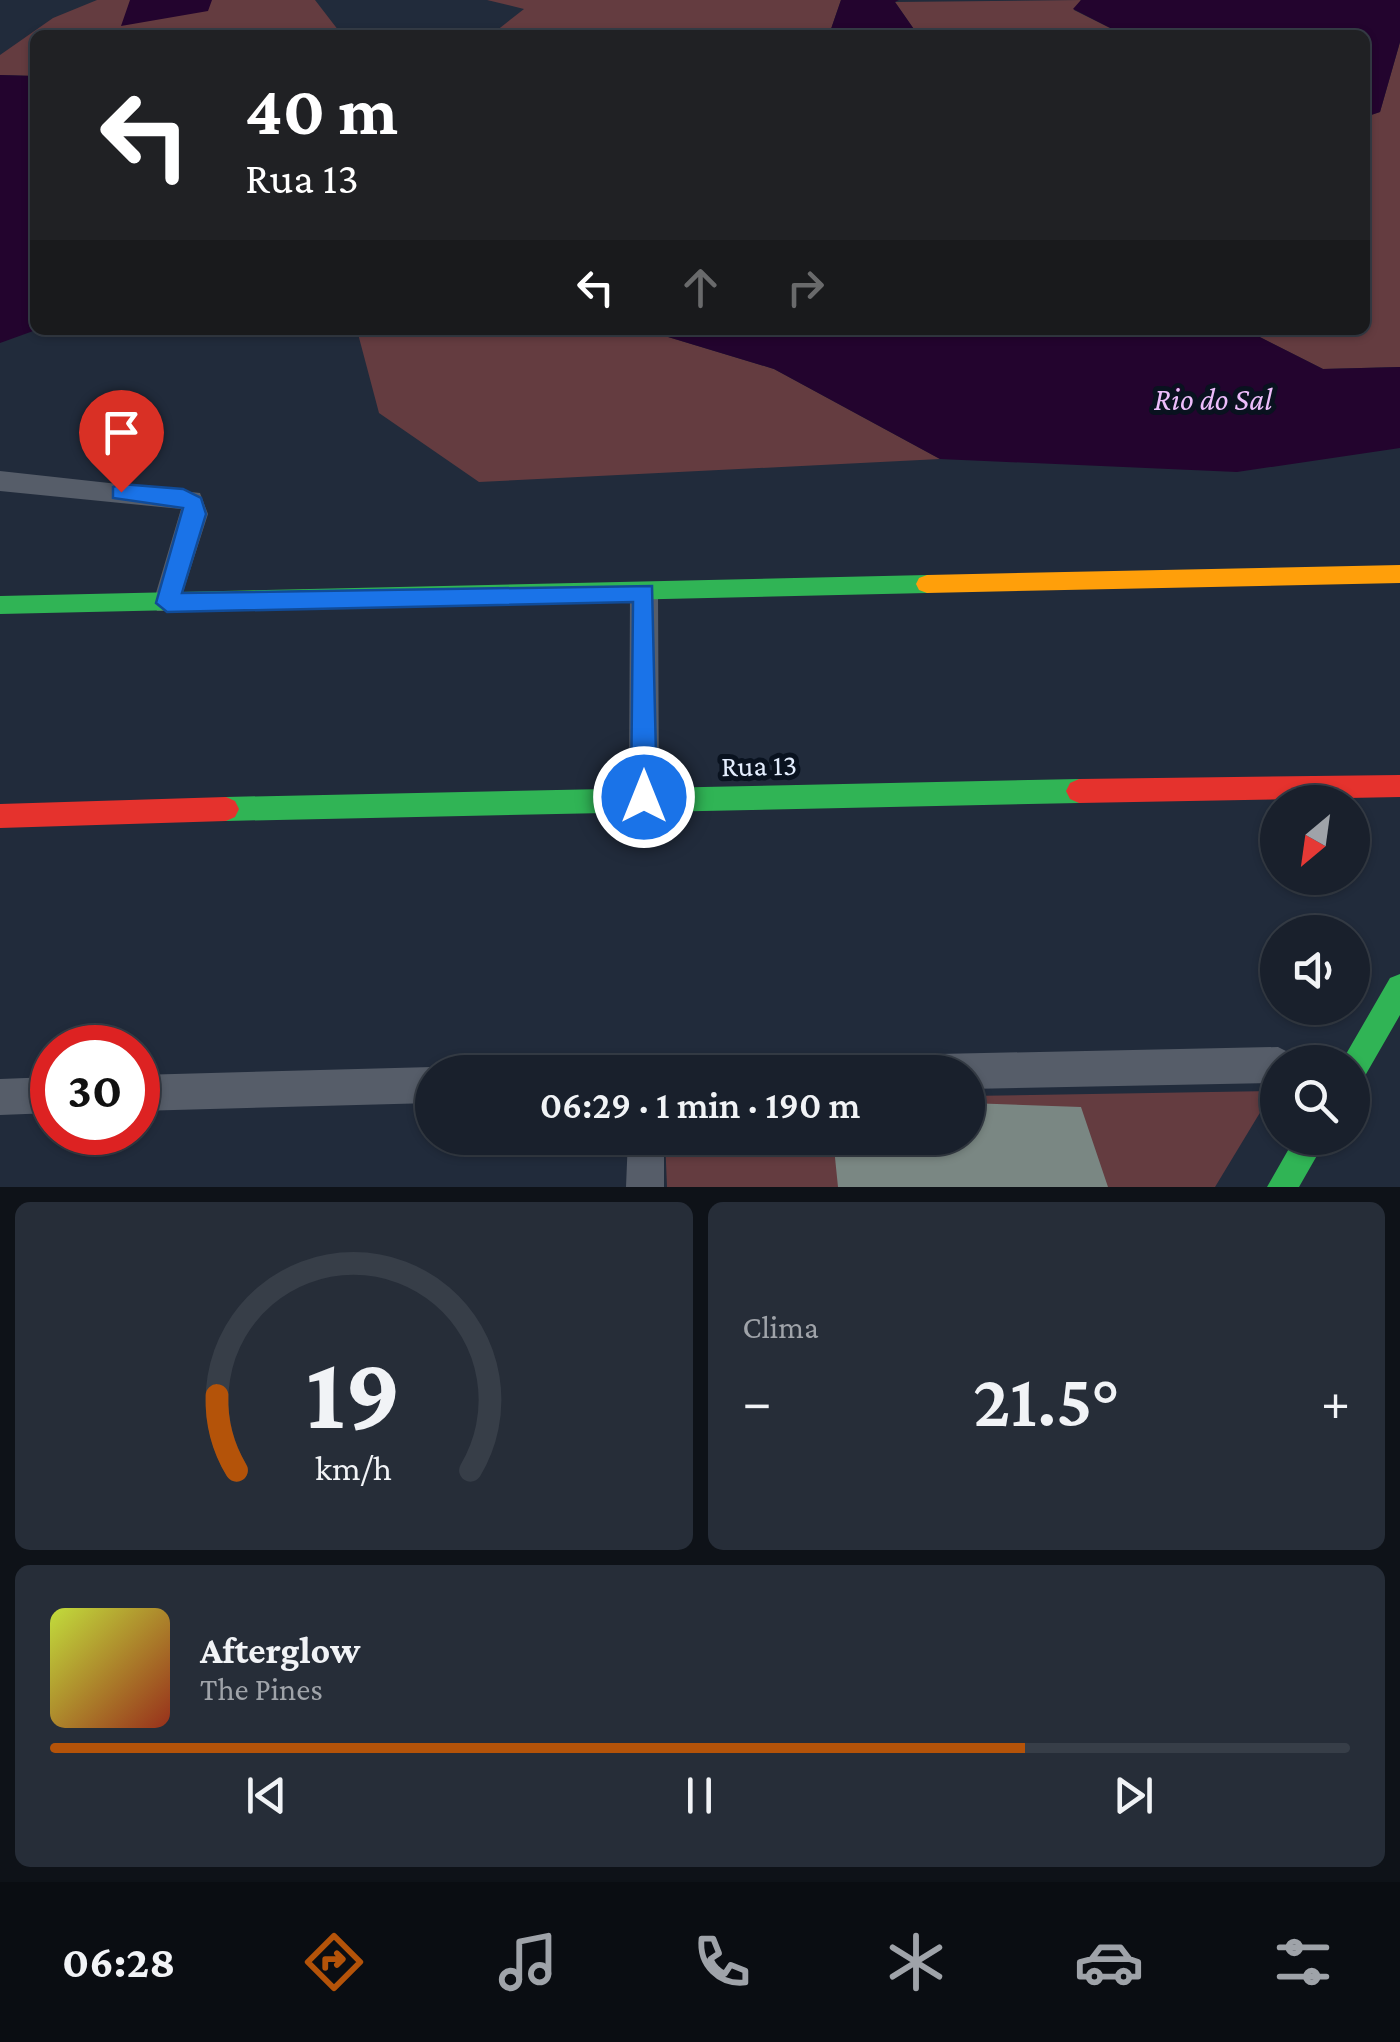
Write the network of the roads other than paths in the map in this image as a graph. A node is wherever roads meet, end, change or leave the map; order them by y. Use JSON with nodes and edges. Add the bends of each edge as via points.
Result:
{"nodes":[{"id":1,"x":0,"y":481,"type":"edge"},
{"id":2,"x":1400,"y":574,"type":"edge"},
{"id":3,"x":644,"y":592,"type":"junction"},
{"id":4,"x":167,"y":603,"type":"junction"},
{"id":5,"x":0,"y":605,"type":"edge"},
{"id":6,"x":1400,"y":786,"type":"edge"},
{"id":7,"x":644,"y":797,"type":"junction"},
{"id":8,"x":0,"y":816,"type":"edge"},
{"id":9,"x":1400,"y":988,"type":"edge"},
{"id":10,"x":1366,"y":1045,"type":"edge"},
{"id":11,"x":1260,"y":1065,"type":"edge"},
{"id":12,"x":985,"y":1071,"type":"edge"},
{"id":13,"x":415,"y":1085,"type":"edge"},
{"id":14,"x":160,"y":1092,"type":"edge"},
{"id":15,"x":30,"y":1096,"type":"edge"},
{"id":16,"x":0,"y":1097,"type":"edge"},
{"id":17,"x":646,"y":1155,"type":"edge"},
{"id":18,"x":1302,"y":1155,"type":"edge"},
{"id":19,"x":645,"y":1187,"type":"edge"},
{"id":20,"x":1282,"y":1187,"type":"edge"}],
"edges":[{"from":1,"to":4,"type":"street","via":[[191,500],[195,514]]},
{"from":2,"to":3,"type":"street"},
{"from":3,"to":4,"type":"street"},
{"from":3,"to":7,"type":"street"},
{"from":4,"to":5,"type":"street"},
{"from":6,"to":7,"type":"street","name":"Rua 13"},
{"from":7,"to":8,"type":"street","name":"Rua 13"},
{"from":9,"to":10,"type":"street"},
{"from":11,"to":12,"type":"street"},
{"from":13,"to":14,"type":"street"},
{"from":15,"to":16,"type":"street"},
{"from":17,"to":19,"type":"street"},
{"from":18,"to":20,"type":"street"}]}
